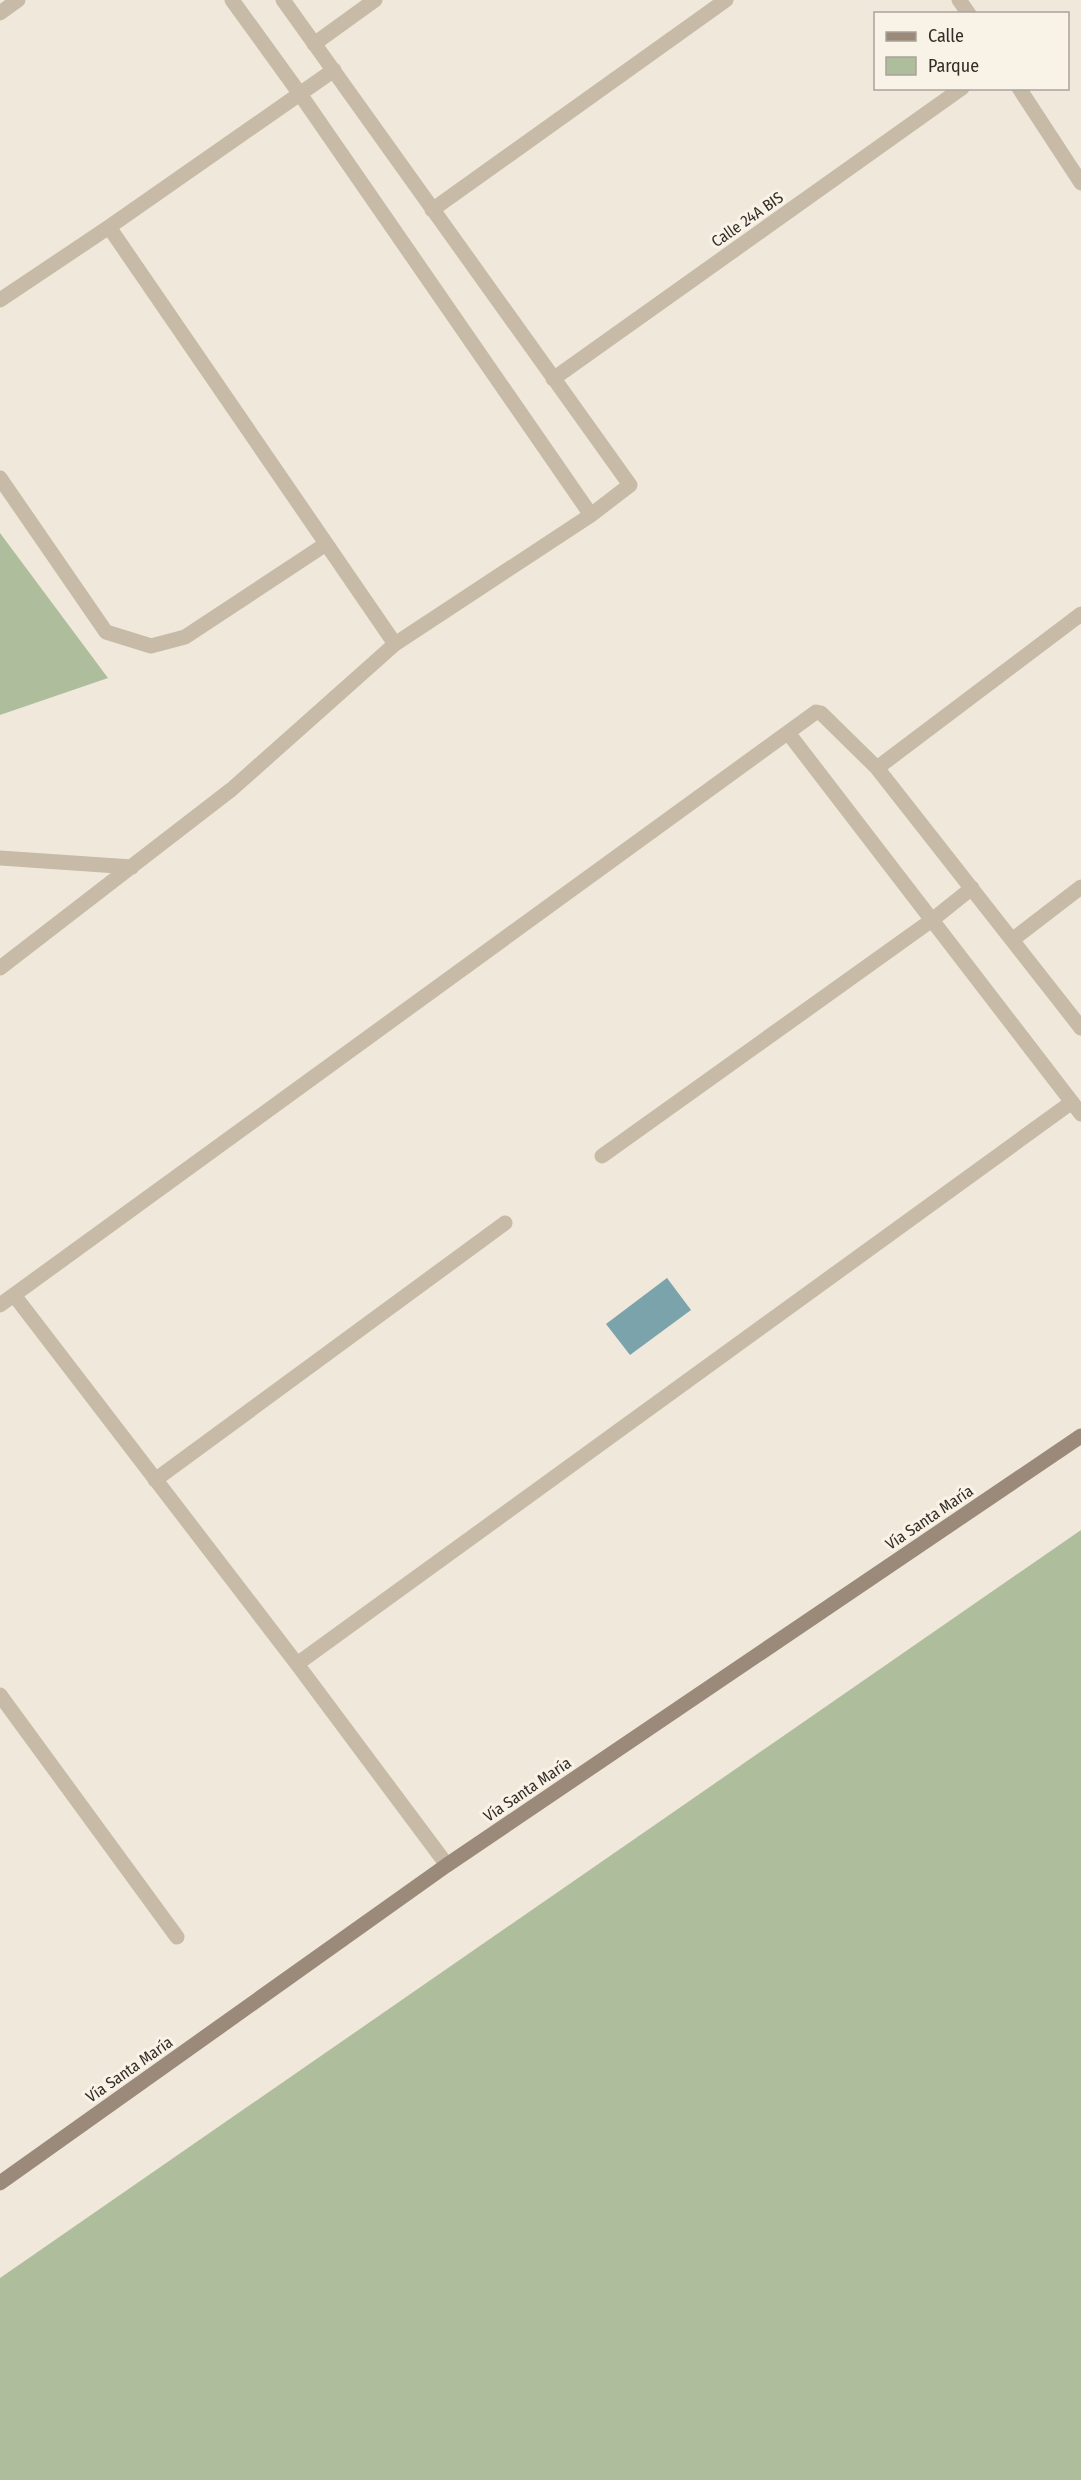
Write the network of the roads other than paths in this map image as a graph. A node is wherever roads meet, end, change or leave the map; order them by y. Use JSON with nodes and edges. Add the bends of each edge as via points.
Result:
{"nodes":[{"id":1,"x":18,"y":0,"type":"edge"},
{"id":2,"x":232,"y":0,"type":"edge"},
{"id":3,"x":283,"y":0,"type":"edge"},
{"id":4,"x":375,"y":0,"type":"edge"},
{"id":5,"x":726,"y":0,"type":"edge"},
{"id":6,"x":0,"y":13,"type":"edge"},
{"id":7,"x":314,"y":44,"type":"junction"},
{"id":8,"x":334,"y":70,"type":"junction"},
{"id":9,"x":959,"y":90,"type":"edge"},
{"id":10,"x":1020,"y":90,"type":"edge"},
{"id":11,"x":300,"y":94,"type":"junction"},
{"id":12,"x":1081,"y":183,"type":"edge"},
{"id":13,"x":432,"y":210,"type":"junction"},
{"id":14,"x":109,"y":227,"type":"junction"},
{"id":15,"x":0,"y":300,"type":"edge"},
{"id":16,"x":553,"y":379,"type":"junction"},
{"id":17,"x":0,"y":478,"type":"edge"},
{"id":18,"x":591,"y":515,"type":"junction"},
{"id":19,"x":326,"y":544,"type":"junction"},
{"id":20,"x":1081,"y":614,"type":"edge"},
{"id":21,"x":395,"y":644,"type":"junction"},
{"id":22,"x":789,"y":734,"type":"junction"},
{"id":23,"x":877,"y":768,"type":"junction"},
{"id":24,"x":0,"y":858,"type":"edge"},
{"id":25,"x":132,"y":867,"type":"junction"},
{"id":26,"x":1081,"y":887,"type":"edge"},
{"id":27,"x":972,"y":888,"type":"junction"},
{"id":28,"x":932,"y":920,"type":"junction"},
{"id":29,"x":1012,"y":940,"type":"junction"},
{"id":30,"x":0,"y":968,"type":"edge"},
{"id":31,"x":1081,"y":1028,"type":"edge"},
{"id":32,"x":1076,"y":1108,"type":"edge"},
{"id":33,"x":602,"y":1156,"type":"dead end"},
{"id":34,"x":505,"y":1223,"type":"dead end"},
{"id":35,"x":14,"y":1295,"type":"junction"},
{"id":36,"x":0,"y":1305,"type":"edge"},
{"id":37,"x":1081,"y":1436,"type":"edge"},
{"id":38,"x":155,"y":1480,"type":"junction"},
{"id":39,"x":297,"y":1664,"type":"junction"},
{"id":40,"x":0,"y":1695,"type":"edge"},
{"id":41,"x":447,"y":1865,"type":"junction"},
{"id":42,"x":177,"y":1937,"type":"dead end"},
{"id":43,"x":0,"y":2182,"type":"edge"}],
"edges":[{"from":1,"to":6,"type":"street"},
{"from":2,"to":11,"type":"street"},
{"from":3,"to":7,"type":"street"},
{"from":4,"to":7,"type":"street"},
{"from":5,"to":13,"type":"street"},
{"from":7,"to":8,"type":"street"},
{"from":8,"to":11,"type":"street"},
{"from":8,"to":13,"type":"street"},
{"from":9,"to":16,"type":"street","name":"Calle 24A BIS"},
{"from":10,"to":12,"type":"street"},
{"from":11,"to":14,"type":"street"},
{"from":11,"to":18,"type":"street"},
{"from":13,"to":16,"type":"street"},
{"from":14,"to":15,"type":"street"},
{"from":14,"to":19,"type":"street"},
{"from":16,"to":18,"type":"street","via":[[630,485]]},
{"from":17,"to":19,"type":"street","via":[[106,632],[151,646],[185,637]]},
{"from":18,"to":21,"type":"street"},
{"from":19,"to":21,"type":"street"},
{"from":20,"to":23,"type":"street"},
{"from":21,"to":25,"type":"street","via":[[232,789]]},
{"from":22,"to":23,"type":"street","via":[[816,712],[821,713]]},
{"from":22,"to":28,"type":"street"},
{"from":22,"to":35,"type":"street"},
{"from":23,"to":27,"type":"street"},
{"from":24,"to":25,"type":"street"},
{"from":25,"to":30,"type":"street"},
{"from":26,"to":29,"type":"street"},
{"from":27,"to":28,"type":"street"},
{"from":27,"to":29,"type":"street"},
{"from":28,"to":32,"type":"street"},
{"from":28,"to":33,"type":"street"},
{"from":29,"to":31,"type":"street"},
{"from":32,"to":39,"type":"street"},
{"from":34,"to":38,"type":"street"},
{"from":35,"to":36,"type":"street"},
{"from":35,"to":38,"type":"street"},
{"from":37,"to":41,"type":"main road","name":"Vía Santa María"},
{"from":38,"to":39,"type":"street"},
{"from":39,"to":41,"type":"street"},
{"from":40,"to":42,"type":"street"},
{"from":41,"to":43,"type":"main road","name":"Vía Santa María"}]}
